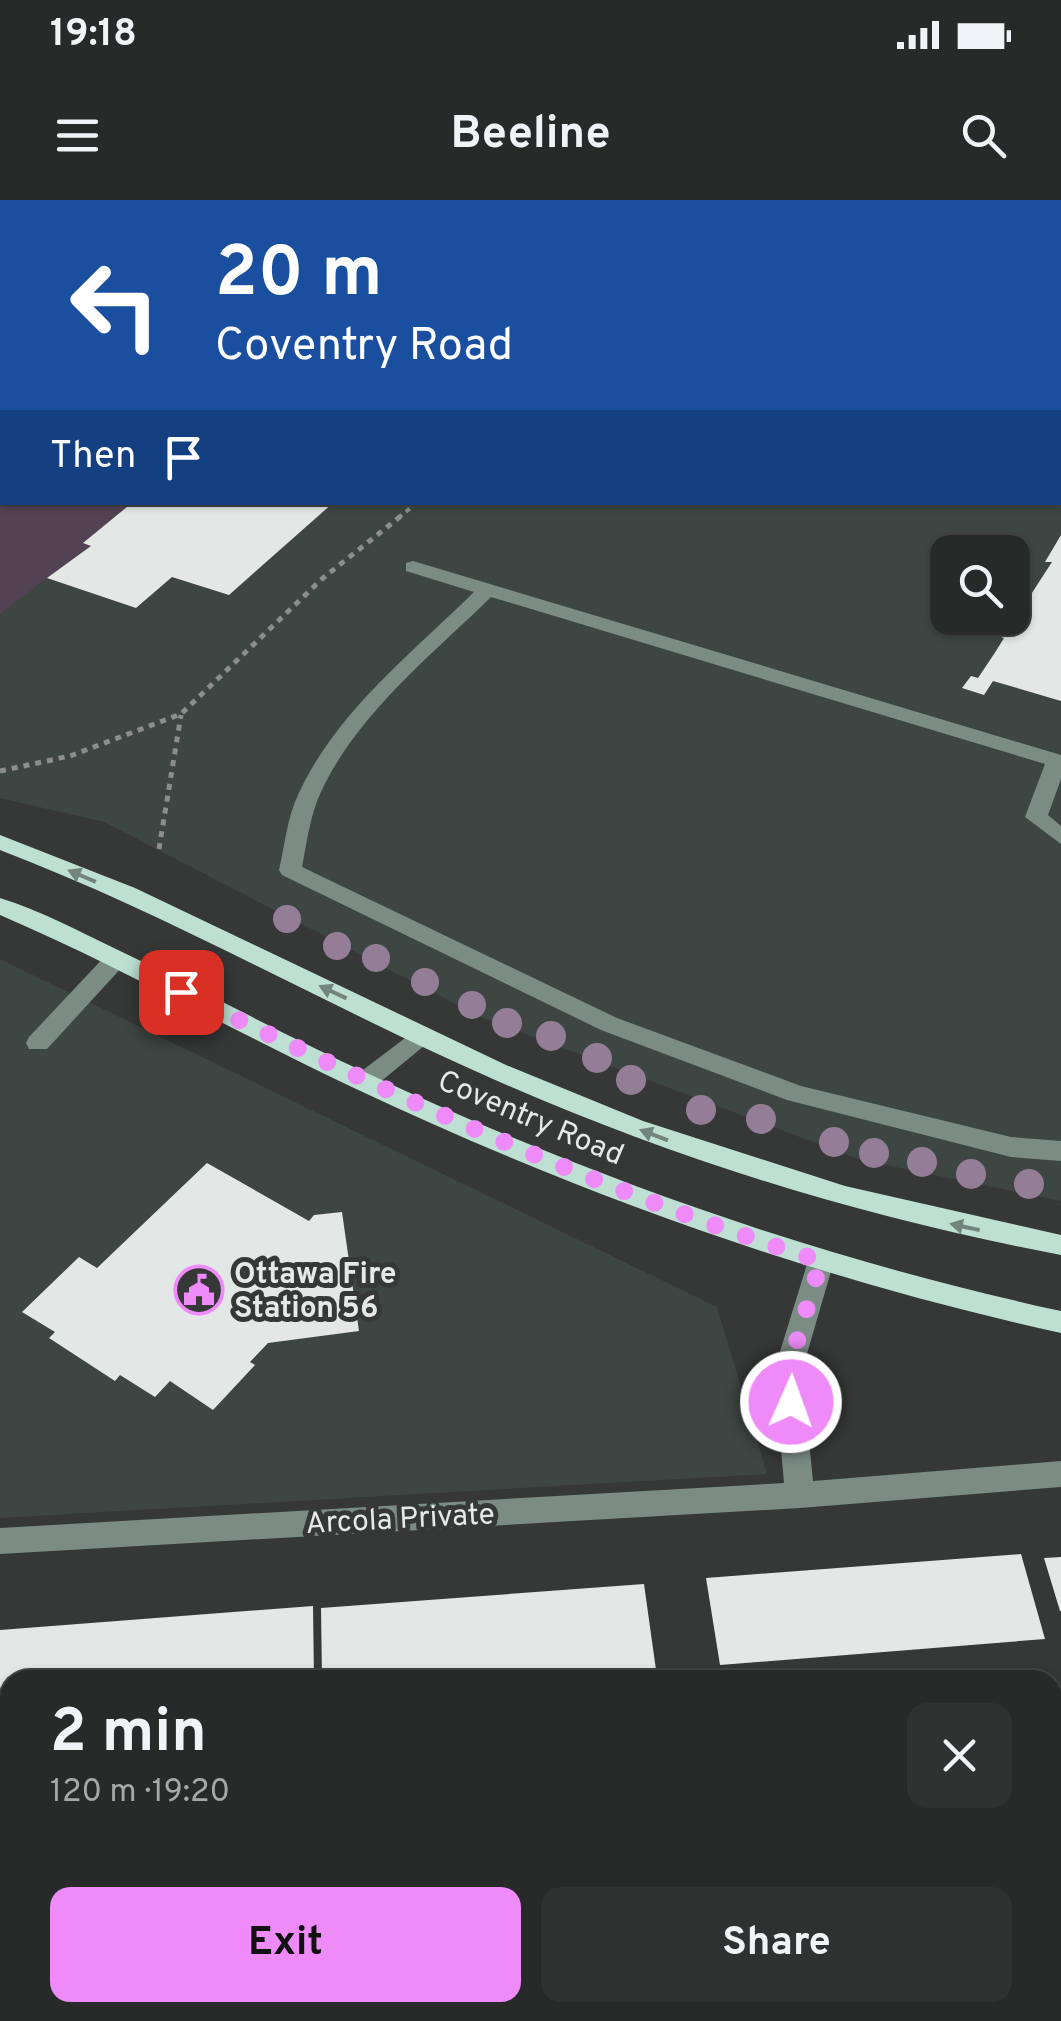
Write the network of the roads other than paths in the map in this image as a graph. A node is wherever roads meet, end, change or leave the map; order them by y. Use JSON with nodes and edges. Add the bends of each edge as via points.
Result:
{"nodes":[{"id":1,"x":413,"y":566,"type":"dead end"},
{"id":2,"x":488,"y":589,"type":"junction"},
{"id":3,"x":1059,"y":762,"type":"edge"},
{"id":4,"x":1061,"y":837,"type":"edge"},
{"id":5,"x":0,"y":842,"type":"edge"},
{"id":6,"x":0,"y":906,"type":"edge"},
{"id":7,"x":116,"y":959,"type":"junction"},
{"id":8,"x":420,"y":1035,"type":"junction"},
{"id":9,"x":38,"y":1043,"type":"dead end"},
{"id":10,"x":364,"y":1082,"type":"junction"},
{"id":11,"x":1061,"y":1151,"type":"edge"},
{"id":12,"x":1061,"y":1246,"type":"edge"},
{"id":13,"x":821,"y":1261,"type":"junction"},
{"id":14,"x":1061,"y":1322,"type":"edge"},
{"id":15,"x":1061,"y":1474,"type":"edge"},
{"id":16,"x":800,"y":1495,"type":"junction"},
{"id":17,"x":0,"y":1541,"type":"edge"}],
"edges":[{"from":1,"to":2,"type":"street"},
{"from":2,"to":3,"type":"street"},
{"from":2,"to":11,"type":"street","via":[[324,763],[307,798],[290,870],[609,1024],[796,1094],[1011,1147]]},
{"from":3,"to":4,"type":"street","via":[[1036,818]]},
{"from":8,"to":5,"type":"main road","name":"Coventry Road","one_way":true,"via":[[182,920]]},
{"from":6,"to":7,"type":"main road","name":"Coventry Road"},
{"from":7,"to":9,"type":"street"},
{"from":7,"to":10,"type":"main road","name":"Coventry Road"},
{"from":8,"to":10,"type":"street"},
{"from":12,"to":8,"type":"main road","name":"Coventry Road","one_way":true,"via":[[915,1216],[763,1173],[574,1104]]},
{"from":10,"to":13,"type":"main road","name":"Coventry Road","via":[[714,1227]]},
{"from":13,"to":14,"type":"main road","name":"Coventry Road"},
{"from":13,"to":16,"type":"street","via":[[788,1371]]},
{"from":15,"to":16,"type":"street","name":"Arcola Private"},
{"from":16,"to":17,"type":"street","name":"Arcola Private"}]}
